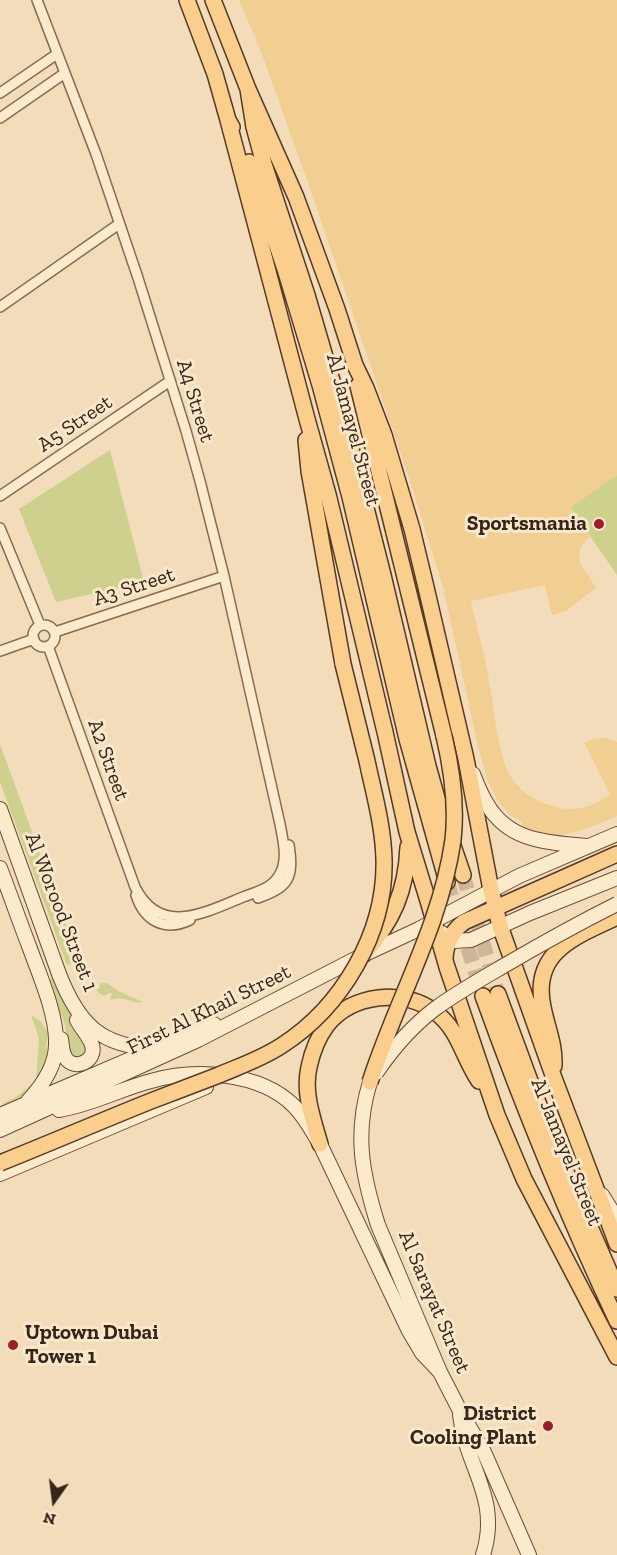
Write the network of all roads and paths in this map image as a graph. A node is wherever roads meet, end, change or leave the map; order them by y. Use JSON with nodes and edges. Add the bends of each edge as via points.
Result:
{"nodes":[{"id":1,"x":37,"y":0,"type":"edge"},
{"id":2,"x":187,"y":0,"type":"edge"},
{"id":3,"x":213,"y":0,"type":"edge"},
{"id":4,"x":57,"y":54,"type":"junction"},
{"id":5,"x":65,"y":73,"type":"junction"},
{"id":6,"x":248,"y":89,"type":"junction"},
{"id":7,"x":0,"y":93,"type":"edge"},
{"id":8,"x":0,"y":118,"type":"edge"},
{"id":9,"x":228,"y":120,"type":"junction"},
{"id":10,"x":119,"y":224,"type":"junction"},
{"id":11,"x":0,"y":307,"type":"edge"},
{"id":12,"x":355,"y":365,"type":"junction"},
{"id":13,"x":170,"y":381,"type":"junction"},
{"id":14,"x":307,"y":419,"type":"junction"},
{"id":15,"x":0,"y":496,"type":"edge"},
{"id":16,"x":0,"y":528,"type":"edge"},
{"id":17,"x":224,"y":576,"type":"junction"},
{"id":18,"x":40,"y":625,"type":"junction"},
{"id":19,"x":55,"y":632,"type":"junction"},
{"id":20,"x":34,"y":639,"type":"junction"},
{"id":21,"x":48,"y":646,"type":"junction"},
{"id":22,"x":0,"y":651,"type":"edge"},
{"id":23,"x":466,"y":759,"type":"junction"},
{"id":24,"x":0,"y":809,"type":"edge"},
{"id":25,"x":406,"y":832,"type":"junction"},
{"id":26,"x":617,"y":834,"type":"edge"},
{"id":27,"x":588,"y":846,"type":"junction"},
{"id":28,"x":617,"y":854,"type":"edge"},
{"id":29,"x":0,"y":868,"type":"edge"},
{"id":30,"x":463,"y":875,"type":"tunnel mouth"},
{"id":31,"x":617,"y":878,"type":"edge"},
{"id":32,"x":447,"y":882,"type":"tunnel mouth"},
{"id":33,"x":135,"y":887,"type":"joint"},
{"id":34,"x":491,"y":890,"type":"junction"},
{"id":35,"x":617,"y":904,"type":"edge"},
{"id":36,"x":496,"y":909,"type":"junction"},
{"id":37,"x":617,"y":916,"type":"edge"},
{"id":38,"x":434,"y":921,"type":"junction"},
{"id":39,"x":500,"y":926,"type":"junction"},
{"id":40,"x":450,"y":939,"type":"junction"},
{"id":41,"x":363,"y":955,"type":"junction"},
{"id":42,"x":445,"y":961,"type":"junction"},
{"id":43,"x":45,"y":992,"type":"junction"},
{"id":44,"x":66,"y":992,"type":"junction"},
{"id":45,"x":242,"y":1018,"type":"junction"},
{"id":46,"x":156,"y":1048,"type":"junction"},
{"id":47,"x":230,"y":1077,"type":"junction"},
{"id":48,"x":554,"y":1078,"type":"junction"},
{"id":49,"x":370,"y":1082,"type":"junction"},
{"id":50,"x":490,"y":1094,"type":"junction"},
{"id":51,"x":25,"y":1104,"type":"junction"},
{"id":52,"x":43,"y":1112,"type":"junction"},
{"id":53,"x":0,"y":1115,"type":"edge"},
{"id":54,"x":0,"y":1131,"type":"edge"},
{"id":55,"x":320,"y":1144,"type":"junction"},
{"id":56,"x":0,"y":1163,"type":"edge"},
{"id":57,"x":0,"y":1174,"type":"edge"},
{"id":58,"x":598,"y":1190,"type":"junction"},
{"id":59,"x":617,"y":1219,"type":"edge"},
{"id":60,"x":617,"y":1244,"type":"edge"},
{"id":61,"x":617,"y":1289,"type":"edge"},
{"id":62,"x":617,"y":1321,"type":"edge"},
{"id":63,"x":617,"y":1357,"type":"edge"},
{"id":64,"x":440,"y":1372,"type":"junction"},
{"id":65,"x":459,"y":1409,"type":"junction"},
{"id":66,"x":483,"y":1555,"type":"edge"},
{"id":67,"x":529,"y":1555,"type":"edge"}],
"edges":[{"from":1,"to":4,"type":"street","name":"A4 Street"},
{"from":2,"to":9,"type":"main road","name":"Al Jamayel Street"},
{"from":3,"to":6,"type":"main road","name":"Al Jamayel Street"},
{"from":4,"to":5,"type":"street","name":"A4 Street"},
{"from":4,"to":7,"type":"street"},
{"from":5,"to":8,"type":"street"},
{"from":5,"to":10,"type":"street","name":"A4 Street"},
{"from":6,"to":12,"type":"main road","via":[[300,208]]},
{"from":6,"to":30,"type":"main road","name":"Al Jamayel Street","via":[[264,164],[345,425],[428,766]]},
{"from":9,"to":14,"type":"main road"},
{"from":9,"to":32,"type":"main road","name":"Al Jamayel Street","via":[[244,150],[266,211],[320,385],[407,739]]},
{"from":10,"to":11,"type":"street"},
{"from":10,"to":13,"type":"street","name":"A4 Street"},
{"from":12,"to":23,"type":"main road","via":[[376,411],[412,529]]},
{"from":12,"to":49,"type":"main road","bridge":true,"via":[[450,762],[454,814],[453,840],[442,891]]},
{"from":13,"to":15,"type":"street","name":"A5 Street"},
{"from":13,"to":17,"type":"street","name":"A4 Street"},
{"from":14,"to":25,"type":"main road"},
{"from":14,"to":56,"type":"main road","bridge":true,"via":[[309,471],[343,664],[382,833],[381,892],[365,948],[334,999],[307,1027],[281,1046]]},
{"from":16,"to":18,"type":"street"},
{"from":17,"to":19,"type":"street","name":"A3 Street"},
{"from":17,"to":33,"type":"street","name":"A4 Street","via":[[280,824],[289,845],[289,876],[277,891],[175,925],[157,922],[143,912]]},
{"from":18,"to":19,"type":"street"},
{"from":18,"to":20,"type":"street","via":[[34,631]]},
{"from":19,"to":21,"type":"street","via":[[54,641]]},
{"from":20,"to":21,"type":"street","via":[[39,646]]},
{"from":20,"to":22,"type":"street"},
{"from":21,"to":33,"type":"street","name":"A2 Street"},
{"from":23,"to":27,"type":"main road","via":[[487,805],[505,825],[538,841]]},
{"from":23,"to":34,"type":"main road"},
{"from":24,"to":44,"type":"main road","name":"Al Worood Street 1"},
{"from":25,"to":38,"type":"main road"},
{"from":25,"to":41,"type":"main road","via":[[406,869],[397,906]]},
{"from":26,"to":27,"type":"main road","name":"First Al Khail Street"},
{"from":27,"to":34,"type":"main road","name":"First Al Khail Street"},
{"from":28,"to":36,"type":"main road"},
{"from":29,"to":43,"type":"main road","name":"Al Worood Street 1"},
{"from":31,"to":39,"type":"main road"},
{"from":34,"to":36,"type":"main road"},
{"from":34,"to":38,"type":"main road","name":"First Al Khail Street"},
{"from":35,"to":49,"type":"main road","bridge":true,"via":[[539,945],[436,1008],[400,1041]]},
{"from":36,"to":39,"type":"main road"},
{"from":36,"to":40,"type":"main road","via":[[464,922]]},
{"from":37,"to":48,"type":"main road","via":[[558,949],[544,974],[541,994],[552,1040]]},
{"from":38,"to":40,"type":"main road"},
{"from":38,"to":41,"type":"main road","name":"First Al Khail Street"},
{"from":38,"to":42,"type":"main road"},
{"from":39,"to":40,"type":"main road","via":[[471,940]]},
{"from":39,"to":48,"type":"main road"},
{"from":40,"to":42,"type":"main road"},
{"from":41,"to":45,"type":"main road","name":"First Al Khail Street"},
{"from":42,"to":50,"type":"main road"},
{"from":43,"to":44,"type":"main road","via":[[58,1020],[64,1055],[78,1065],[88,1060],[93,1050]]},
{"from":43,"to":51,"type":"main road","name":"Al Worood Street 1","via":[[56,1045],[42,1083]]},
{"from":44,"to":46,"type":"main road","name":"Al Worood Street 1","via":[[86,1023],[98,1033],[125,1045]]},
{"from":45,"to":46,"type":"main road","via":[[206,1027]]},
{"from":45,"to":52,"type":"main road","name":"First Al Khail Street"},
{"from":46,"to":51,"type":"main road"},
{"from":47,"to":52,"type":"main road","via":[[168,1077],[80,1106]]},
{"from":47,"to":55,"type":"main road","via":[[264,1085],[280,1094],[300,1113]]},
{"from":47,"to":57,"type":"main road"},
{"from":48,"to":58,"type":"main road"},
{"from":49,"to":64,"type":"main road","name":"Al Sarayat Street","via":[[360,1136],[371,1203]]},
{"from":50,"to":55,"type":"main road","via":[[473,1072],[451,1027],[435,1011],[394,996],[370,999],[346,1008],[328,1024],[316,1045],[308,1093]]},
{"from":50,"to":63,"type":"main road","via":[[524,1179]]},
{"from":51,"to":53,"type":"main road"},
{"from":52,"to":54,"type":"main road","name":"First Al Khail Street"},
{"from":55,"to":64,"type":"main road","via":[[408,1331]]},
{"from":58,"to":59,"type":"main road"},
{"from":58,"to":60,"type":"main road"},
{"from":61,"to":62,"type":"main road","name":"Al Jamayel Street","via":[[491,995],[518,1090],[576,1233]]},
{"from":64,"to":65,"type":"main road","name":"Al Sarayat Street"},
{"from":65,"to":66,"type":"main road","via":[[464,1441],[486,1497],[489,1516]]},
{"from":65,"to":67,"type":"main road","name":"Al Sarayat Street","via":[[484,1452]]}]}
